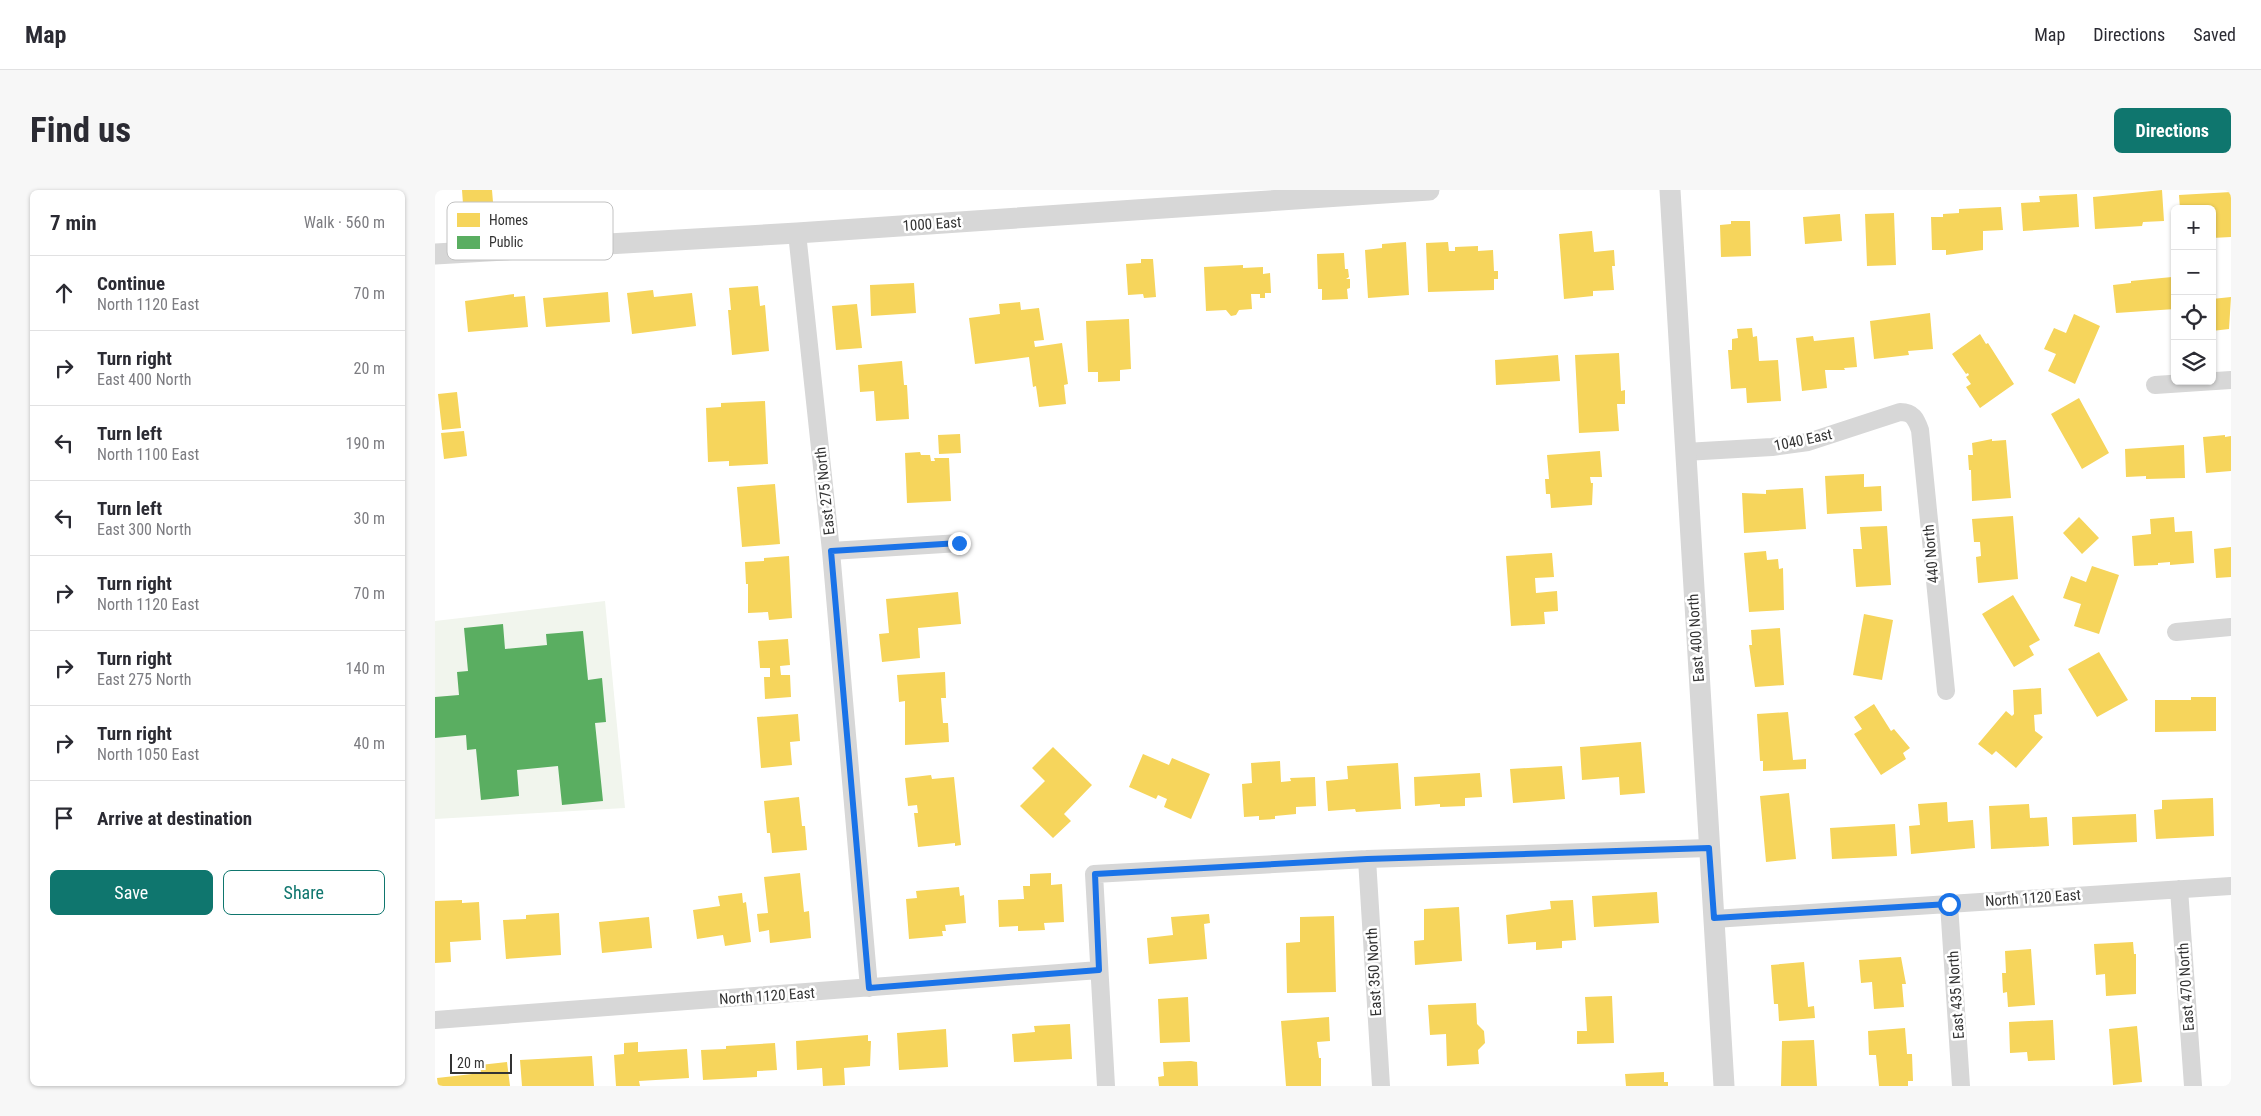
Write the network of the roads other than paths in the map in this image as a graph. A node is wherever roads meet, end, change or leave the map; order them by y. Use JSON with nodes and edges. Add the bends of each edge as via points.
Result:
{"nodes":[{"id":1,"x":1429,"y":190,"type":"edge"},
{"id":2,"x":1670,"y":190,"type":"edge"},
{"id":3,"x":797,"y":233,"type":"junction"},
{"id":4,"x":613,"y":244,"type":"edge"},
{"id":5,"x":2231,"y":380,"type":"edge"},
{"id":6,"x":2155,"y":385,"type":"dead end"},
{"id":7,"x":1916,"y":418,"type":"joint"},
{"id":8,"x":1685,"y":452,"type":"junction"},
{"id":9,"x":959,"y":543,"type":"dead end"},
{"id":10,"x":831,"y":551,"type":"junction"},
{"id":11,"x":2231,"y":627,"type":"edge"},
{"id":12,"x":2176,"y":632,"type":"dead end"},
{"id":13,"x":1946,"y":692,"type":"dead end"},
{"id":14,"x":1709,"y":848,"type":"junction"},
{"id":15,"x":1367,"y":859,"type":"junction"},
{"id":16,"x":2231,"y":886,"type":"edge"},
{"id":17,"x":2179,"y":889,"type":"junction"},
{"id":18,"x":1949,"y":904,"type":"junction"},
{"id":19,"x":1714,"y":918,"type":"junction"},
{"id":20,"x":1099,"y":970,"type":"junction"},
{"id":21,"x":869,"y":988,"type":"junction"},
{"id":22,"x":435,"y":1020,"type":"edge"},
{"id":23,"x":1106,"y":1086,"type":"edge"},
{"id":24,"x":1381,"y":1086,"type":"edge"},
{"id":25,"x":1724,"y":1086,"type":"edge"},
{"id":26,"x":1961,"y":1086,"type":"edge"},
{"id":27,"x":2193,"y":1086,"type":"edge"}],
"edges":[{"from":1,"to":3,"type":"street","name":"1000 East"},
{"from":2,"to":8,"type":"street","name":"East 400 North"},
{"from":3,"to":4,"type":"street","name":"1000 East"},
{"from":3,"to":10,"type":"street","name":"East 275 North"},
{"from":5,"to":6,"type":"street"},
{"from":7,"to":8,"type":"street","name":"1040 East","via":[[1908,412],[1900,412],[1791,445]]},
{"from":7,"to":13,"type":"street","name":"440 North","via":[[1920,430]]},
{"from":8,"to":14,"type":"street","name":"East 400 North"},
{"from":9,"to":10,"type":"street"},
{"from":10,"to":21,"type":"street","name":"East 275 North"},
{"from":11,"to":12,"type":"street"},
{"from":14,"to":15,"type":"street"},
{"from":14,"to":19,"type":"street","name":"East 400 North"},
{"from":15,"to":20,"type":"street","via":[[1095,874]]},
{"from":15,"to":24,"type":"street","name":"East 350 North"},
{"from":16,"to":17,"type":"street","name":"North 1120 East"},
{"from":17,"to":18,"type":"street","name":"North 1120 East"},
{"from":17,"to":27,"type":"street","name":"East 470 North"},
{"from":18,"to":19,"type":"street","name":"North 1120 East"},
{"from":18,"to":26,"type":"street","name":"East 435 North"},
{"from":19,"to":25,"type":"street","name":"East 400 North"},
{"from":20,"to":21,"type":"street","name":"North 1120 East"},
{"from":20,"to":23,"type":"street"},
{"from":21,"to":22,"type":"street","name":"North 1120 East"}]}
